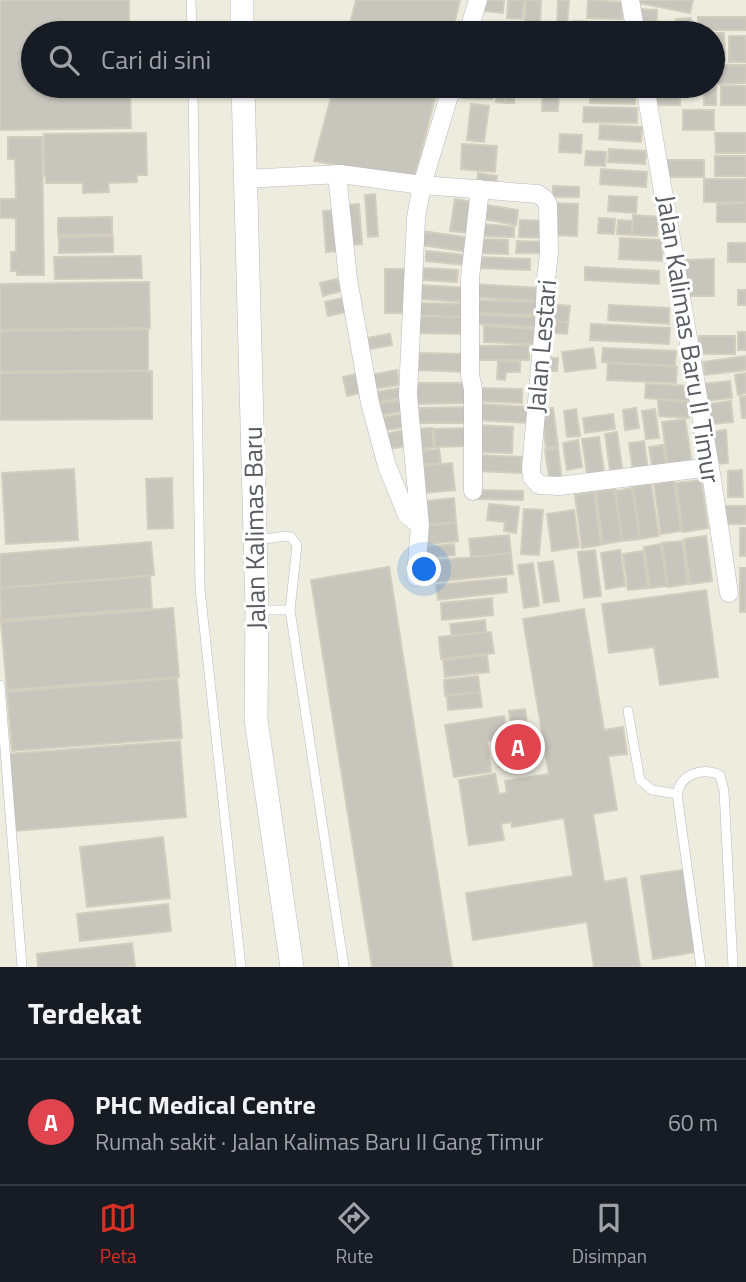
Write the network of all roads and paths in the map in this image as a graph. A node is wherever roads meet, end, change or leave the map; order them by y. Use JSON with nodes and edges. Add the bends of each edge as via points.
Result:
{"nodes":[{"id":1,"x":191,"y":0,"type":"edge"},
{"id":2,"x":242,"y":0,"type":"edge"},
{"id":3,"x":478,"y":0,"type":"edge"},
{"id":4,"x":630,"y":0,"type":"edge"},
{"id":5,"x":192,"y":21,"type":"edge"},
{"id":6,"x":242,"y":21,"type":"edge"},
{"id":7,"x":472,"y":21,"type":"edge"},
{"id":8,"x":634,"y":21,"type":"edge"},
{"id":9,"x":193,"y":98,"type":"edge"},
{"id":10,"x":243,"y":98,"type":"edge"},
{"id":11,"x":448,"y":98,"type":"edge"},
{"id":12,"x":647,"y":98,"type":"edge"},
{"id":13,"x":337,"y":174,"type":"junction"},
{"id":14,"x":245,"y":179,"type":"junction"},
{"id":15,"x":422,"y":185,"type":"junction"},
{"id":16,"x":480,"y":189,"type":"junction"},
{"id":17,"x":710,"y":467,"type":"junction"},
{"id":18,"x":472,"y":491,"type":"dead end"},
{"id":19,"x":420,"y":525,"type":"junction"},
{"id":20,"x":255,"y":540,"type":"junction"},
{"id":21,"x":416,"y":577,"type":"dead end"},
{"id":22,"x":729,"y":593,"type":"dead end"},
{"id":23,"x":257,"y":610,"type":"junction"},
{"id":24,"x":290,"y":610,"type":"junction"},
{"id":25,"x":0,"y":685,"type":"edge"},
{"id":26,"x":628,"y":711,"type":"dead end"},
{"id":27,"x":677,"y":794,"type":"junction"},
{"id":28,"x":22,"y":967,"type":"edge"},
{"id":29,"x":241,"y":967,"type":"edge"},
{"id":30,"x":292,"y":967,"type":"edge"},
{"id":31,"x":344,"y":967,"type":"edge"},
{"id":32,"x":701,"y":967,"type":"edge"},
{"id":33,"x":733,"y":967,"type":"edge"}],
"edges":[{"from":1,"to":5,"type":"lane"},
{"from":2,"to":6,"type":"street"},
{"from":3,"to":7,"type":"street"},
{"from":4,"to":8,"type":"street"},
{"from":9,"to":29,"type":"lane","via":[[200,589]]},
{"from":10,"to":14,"type":"street","name":"Jalan Kalimas Baru"},
{"from":11,"to":15,"type":"street"},
{"from":12,"to":17,"type":"street","name":"Jalan Kalimas Baru II Timur"},
{"from":13,"to":14,"type":"street"},
{"from":13,"to":15,"type":"street"},
{"from":13,"to":19,"type":"street","via":[[348,279],[370,403],[402,503],[407,515]]},
{"from":14,"to":20,"type":"street","name":"Jalan Kalimas Baru"},
{"from":15,"to":16,"type":"street"},
{"from":15,"to":19,"type":"street","via":[[416,218],[408,395]]},
{"from":16,"to":17,"type":"street","name":"Jalan Lestari","via":[[537,194],[548,205],[549,253],[532,477],[539,485],[559,486]]},
{"from":16,"to":18,"type":"street","via":[[470,278]]},
{"from":17,"to":22,"type":"street","name":"Jalan Kalimas Baru II Timur"},
{"from":19,"to":21,"type":"street"},
{"from":20,"to":23,"type":"street","name":"Jalan Kalimas Baru"},
{"from":20,"to":24,"type":"lane","via":[[286,536],[295,540]]},
{"from":23,"to":24,"type":"lane"},
{"from":23,"to":30,"type":"street","name":"Jalan Kalimas Baru","via":[[256,720]]},
{"from":24,"to":31,"type":"lane"},
{"from":25,"to":28,"type":"lane"},
{"from":26,"to":27,"type":"lane","via":[[640,780],[652,790]]},
{"from":27,"to":32,"type":"lane"},
{"from":27,"to":33,"type":"lane","via":[[685,778],[702,772],[720,775],[726,810]]}]}
